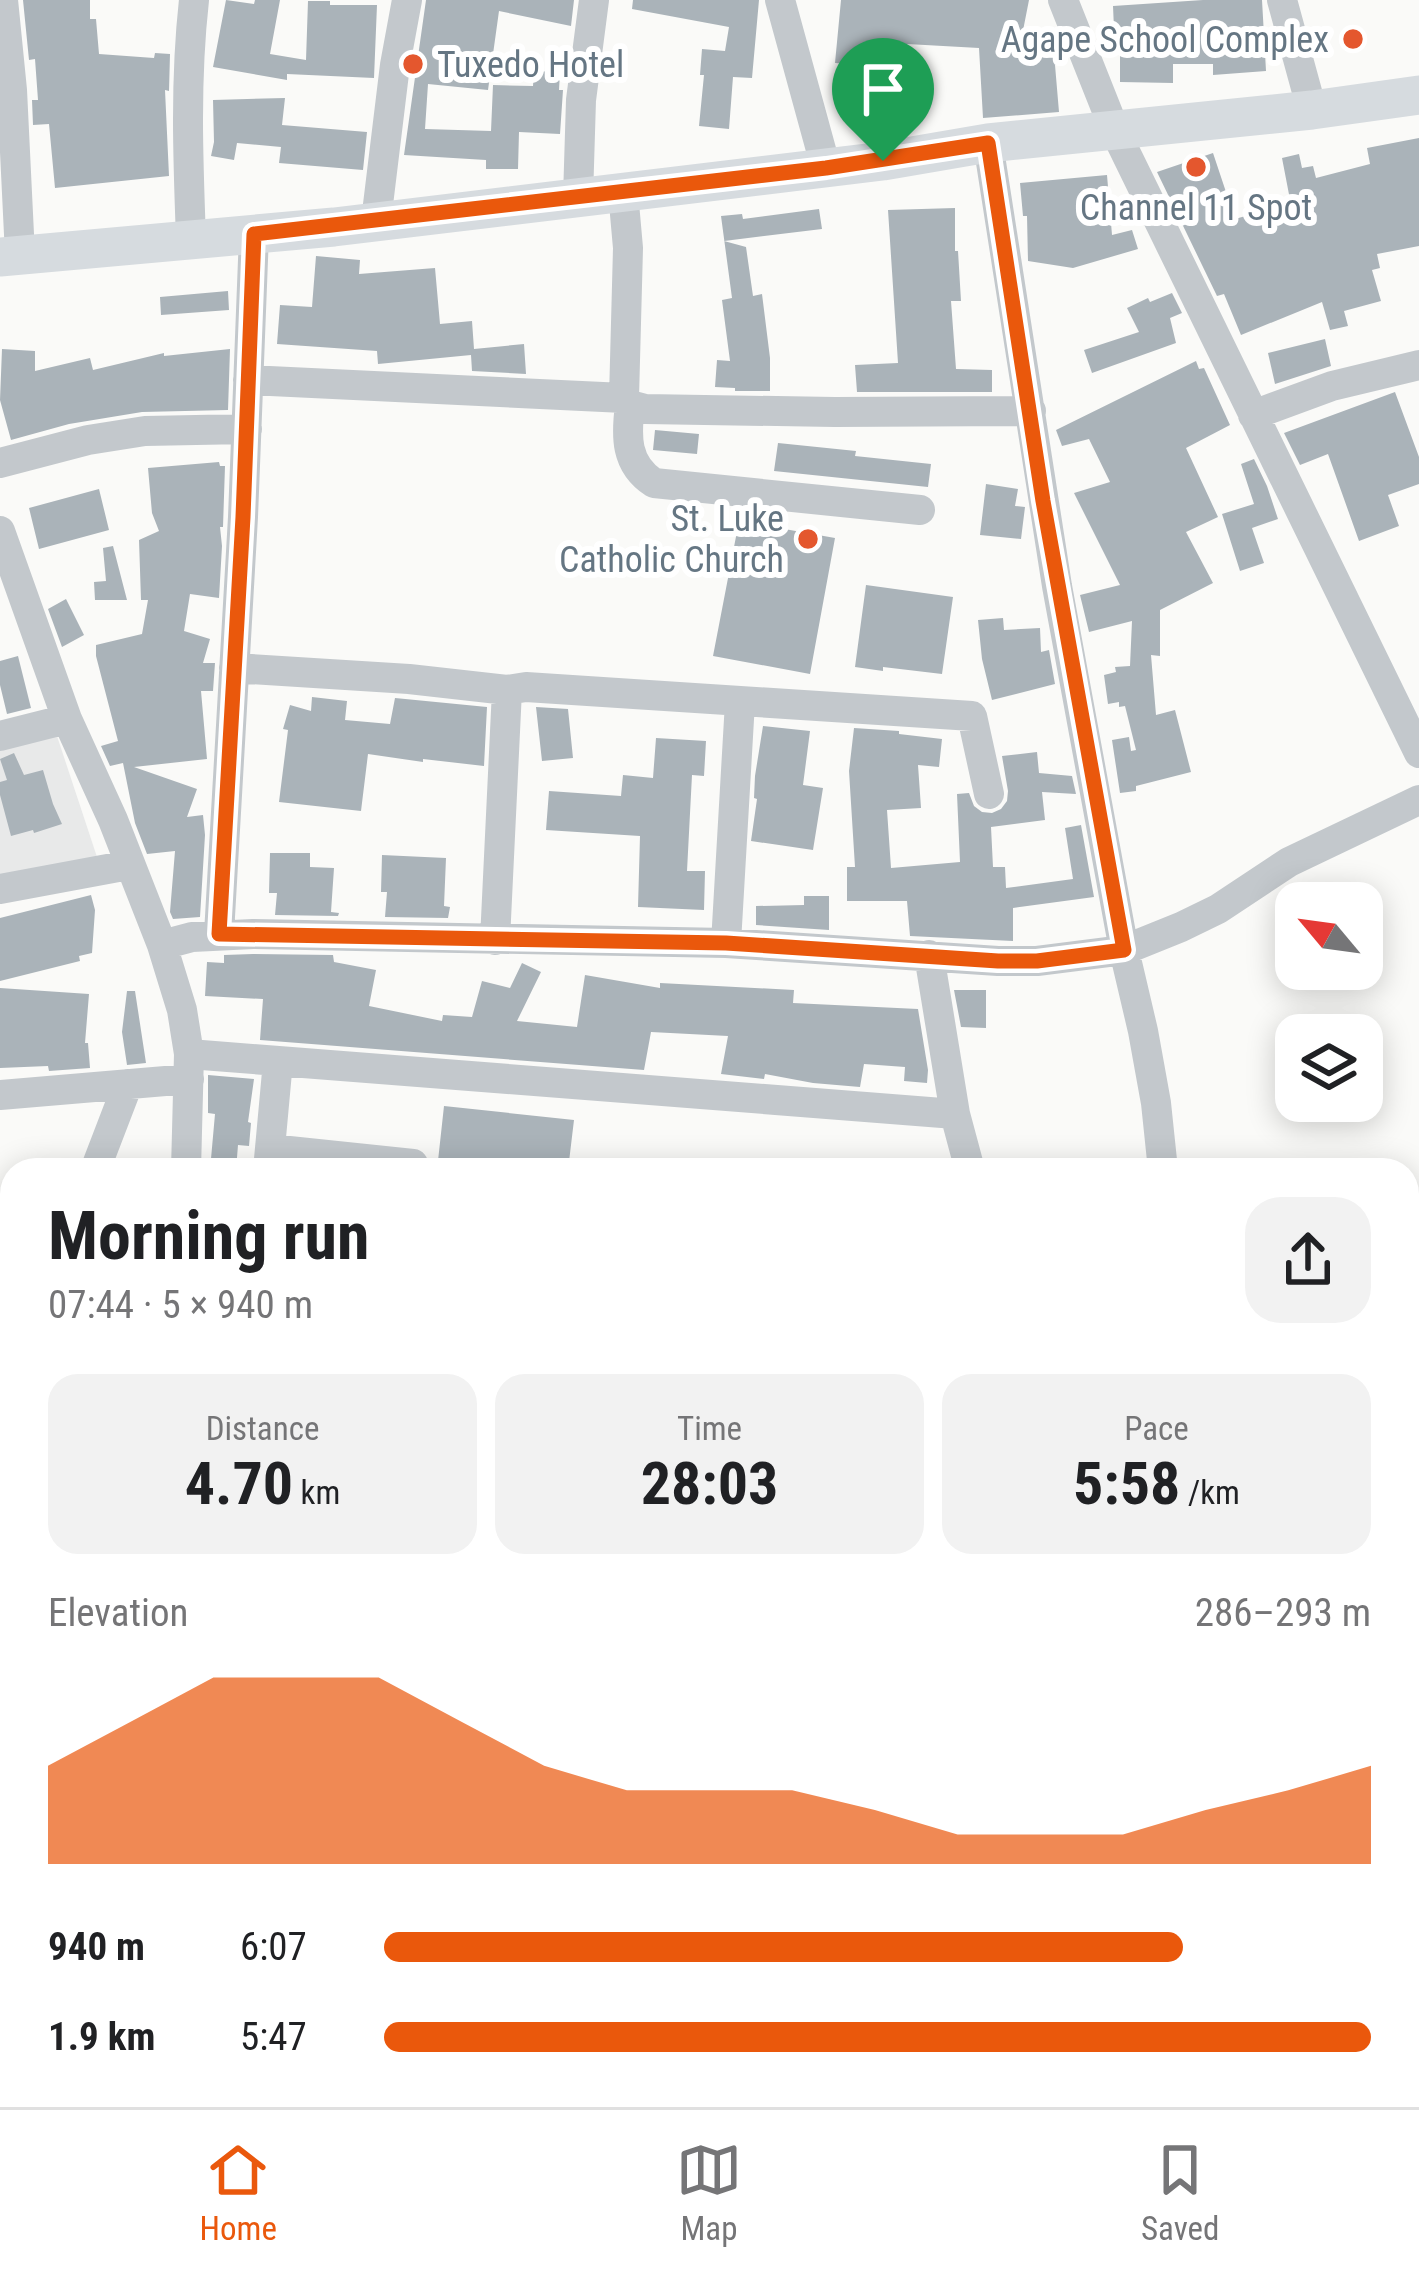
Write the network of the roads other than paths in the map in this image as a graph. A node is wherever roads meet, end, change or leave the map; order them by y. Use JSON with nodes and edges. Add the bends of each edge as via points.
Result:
{"nodes":[{"id":1,"x":3,"y":0,"type":"edge"},
{"id":2,"x":194,"y":0,"type":"edge"},
{"id":3,"x":407,"y":0,"type":"edge"},
{"id":4,"x":594,"y":0,"type":"edge"},
{"id":5,"x":780,"y":0,"type":"edge"},
{"id":6,"x":1063,"y":0,"type":"edge"},
{"id":7,"x":1282,"y":0,"type":"edge"},
{"id":8,"x":1419,"y":95,"type":"edge"},
{"id":9,"x":1312,"y":110,"type":"junction"},
{"id":10,"x":1115,"y":131,"type":"junction"},
{"id":11,"x":988,"y":143,"type":"junction"},
{"id":12,"x":826,"y":168,"type":"junction"},
{"id":13,"x":623,"y":192,"type":"junction"},
{"id":14,"x":578,"y":198,"type":"junction"},
{"id":15,"x":376,"y":221,"type":"junction"},
{"id":16,"x":254,"y":234,"type":"junction"},
{"id":17,"x":191,"y":239,"type":"junction"},
{"id":18,"x":10,"y":256,"type":"edge"},
{"id":19,"x":1419,"y":364,"type":"edge"},
{"id":20,"x":248,"y":380,"type":"junction"},
{"id":21,"x":627,"y":401,"type":"junction"},
{"id":22,"x":1031,"y":411,"type":"junction"},
{"id":23,"x":1252,"y":416,"type":"junction"},
{"id":24,"x":247,"y":429,"type":"junction"},
{"id":25,"x":0,"y":463,"type":"edge"},
{"id":26,"x":920,"y":510,"type":"dead end"},
{"id":27,"x":1,"y":535,"type":"edge"},
{"id":28,"x":233,"y":668,"type":"junction"},
{"id":29,"x":507,"y":690,"type":"junction"},
{"id":30,"x":740,"y":702,"type":"junction"},
{"id":31,"x":67,"y":719,"type":"junction"},
{"id":32,"x":0,"y":736,"type":"edge"},
{"id":33,"x":1419,"y":753,"type":"edge"},
{"id":34,"x":989,"y":794,"type":"dead end"},
{"id":35,"x":1419,"y":800,"type":"edge"},
{"id":36,"x":129,"y":865,"type":"junction"},
{"id":37,"x":0,"y":889,"type":"edge"},
{"id":38,"x":219,"y":934,"type":"junction"},
{"id":39,"x":494,"y":940,"type":"junction"},
{"id":40,"x":726,"y":943,"type":"junction"},
{"id":41,"x":163,"y":945,"type":"junction"},
{"id":42,"x":1124,"y":950,"type":"junction"},
{"id":43,"x":928,"y":955,"type":"junction"},
{"id":44,"x":278,"y":1061,"type":"junction"},
{"id":45,"x":189,"y":1066,"type":"junction"},
{"id":46,"x":128,"y":1084,"type":"junction"},
{"id":47,"x":0,"y":1095,"type":"edge"},
{"id":48,"x":955,"y":1114,"type":"junction"},
{"id":49,"x":100,"y":1158,"type":"edge"},
{"id":50,"x":186,"y":1158,"type":"edge"},
{"id":51,"x":269,"y":1158,"type":"edge"},
{"id":52,"x":967,"y":1158,"type":"edge"},
{"id":53,"x":1162,"y":1158,"type":"edge"}],
"edges":[{"from":1,"to":18,"type":"street","via":[[12,90]]},
{"from":2,"to":17,"type":"street"},
{"from":3,"to":15,"type":"street"},
{"from":4,"to":14,"type":"street"},
{"from":5,"to":12,"type":"street"},
{"from":6,"to":10,"type":"street"},
{"from":7,"to":9,"type":"street"},
{"from":8,"to":9,"type":"main road"},
{"from":9,"to":10,"type":"main road"},
{"from":10,"to":11,"type":"main road"},
{"from":10,"to":23,"type":"street"},
{"from":11,"to":12,"type":"main road"},
{"from":11,"to":22,"type":"street"},
{"from":12,"to":13,"type":"main road"},
{"from":13,"to":14,"type":"main road"},
{"from":13,"to":21,"type":"street"},
{"from":14,"to":15,"type":"main road"},
{"from":15,"to":16,"type":"main road"},
{"from":16,"to":17,"type":"main road"},
{"from":16,"to":20,"type":"street"},
{"from":17,"to":18,"type":"main road"},
{"from":19,"to":23,"type":"street"},
{"from":20,"to":21,"type":"street"},
{"from":20,"to":24,"type":"street"},
{"from":21,"to":22,"type":"street","via":[[645,409]]},
{"from":21,"to":26,"type":"street","via":[[630,454],[654,483]]},
{"from":22,"to":42,"type":"street"},
{"from":23,"to":33,"type":"street"},
{"from":24,"to":25,"type":"street","via":[[145,431]]},
{"from":24,"to":28,"type":"street"},
{"from":27,"to":31,"type":"street"},
{"from":28,"to":29,"type":"street"},
{"from":28,"to":38,"type":"street"},
{"from":29,"to":30,"type":"street"},
{"from":29,"to":39,"type":"street"},
{"from":30,"to":34,"type":"street","via":[[972,716]]},
{"from":30,"to":40,"type":"street"},
{"from":31,"to":32,"type":"street"},
{"from":31,"to":36,"type":"street"},
{"from":35,"to":42,"type":"street","via":[[1289,862],[1218,909]]},
{"from":36,"to":37,"type":"street"},
{"from":36,"to":41,"type":"street"},
{"from":38,"to":39,"type":"street"},
{"from":38,"to":41,"type":"street"},
{"from":39,"to":40,"type":"street"},
{"from":40,"to":43,"type":"street"},
{"from":41,"to":45,"type":"street"},
{"from":42,"to":43,"type":"street","via":[[1037,961]]},
{"from":42,"to":53,"type":"street"},
{"from":43,"to":48,"type":"street"},
{"from":44,"to":45,"type":"street"},
{"from":44,"to":48,"type":"street"},
{"from":44,"to":51,"type":"street"},
{"from":45,"to":46,"type":"street"},
{"from":45,"to":50,"type":"street"},
{"from":46,"to":47,"type":"street"},
{"from":46,"to":49,"type":"street"},
{"from":48,"to":52,"type":"street"}]}
